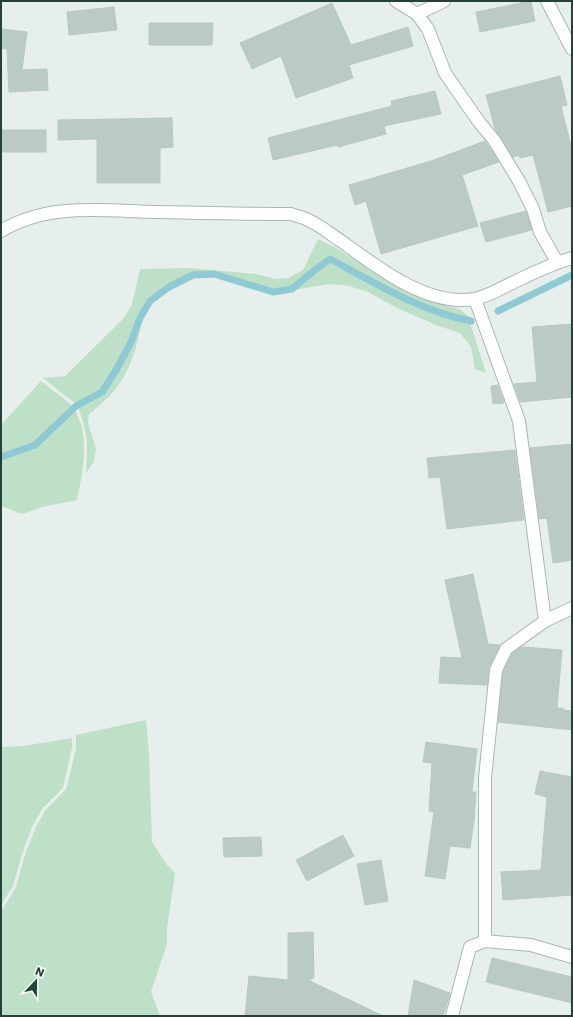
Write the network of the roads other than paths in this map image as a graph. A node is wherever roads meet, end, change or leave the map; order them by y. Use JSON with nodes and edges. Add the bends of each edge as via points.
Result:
{"nodes":[{"id":1,"x":396,"y":1,"type":"edge"},
{"id":2,"x":444,"y":1,"type":"edge"},
{"id":3,"x":547,"y":1,"type":"edge"},
{"id":4,"x":417,"y":14,"type":"junction"},
{"id":5,"x":572,"y":50,"type":"edge"},
{"id":6,"x":1,"y":231,"type":"edge"},
{"id":7,"x":572,"y":258,"type":"edge"},
{"id":8,"x":557,"y":262,"type":"junction"},
{"id":9,"x":475,"y":299,"type":"junction"},
{"id":10,"x":572,"y":608,"type":"edge"},
{"id":11,"x":544,"y":621,"type":"junction"},
{"id":12,"x":485,"y":942,"type":"junction"},
{"id":13,"x":572,"y":957,"type":"edge"},
{"id":14,"x":452,"y":1016,"type":"edge"}],
"edges":[{"from":1,"to":4,"type":"street"},
{"from":2,"to":4,"type":"street"},
{"from":3,"to":5,"type":"street"},
{"from":4,"to":8,"type":"street","via":[[428,29],[446,74],[494,140],[519,181],[533,209],[540,232]]},
{"from":6,"to":9,"type":"street","via":[[41,215],[60,211],[291,214],[321,227],[408,286],[442,298]]},
{"from":7,"to":8,"type":"street"},
{"from":8,"to":9,"type":"street"},
{"from":9,"to":11,"type":"street","via":[[518,421]]},
{"from":10,"to":11,"type":"street"},
{"from":11,"to":12,"type":"street","via":[[506,649],[496,670],[485,778]]},
{"from":12,"to":13,"type":"street","via":[[531,945]]},
{"from":12,"to":14,"type":"street","via":[[470,947]]}]}
